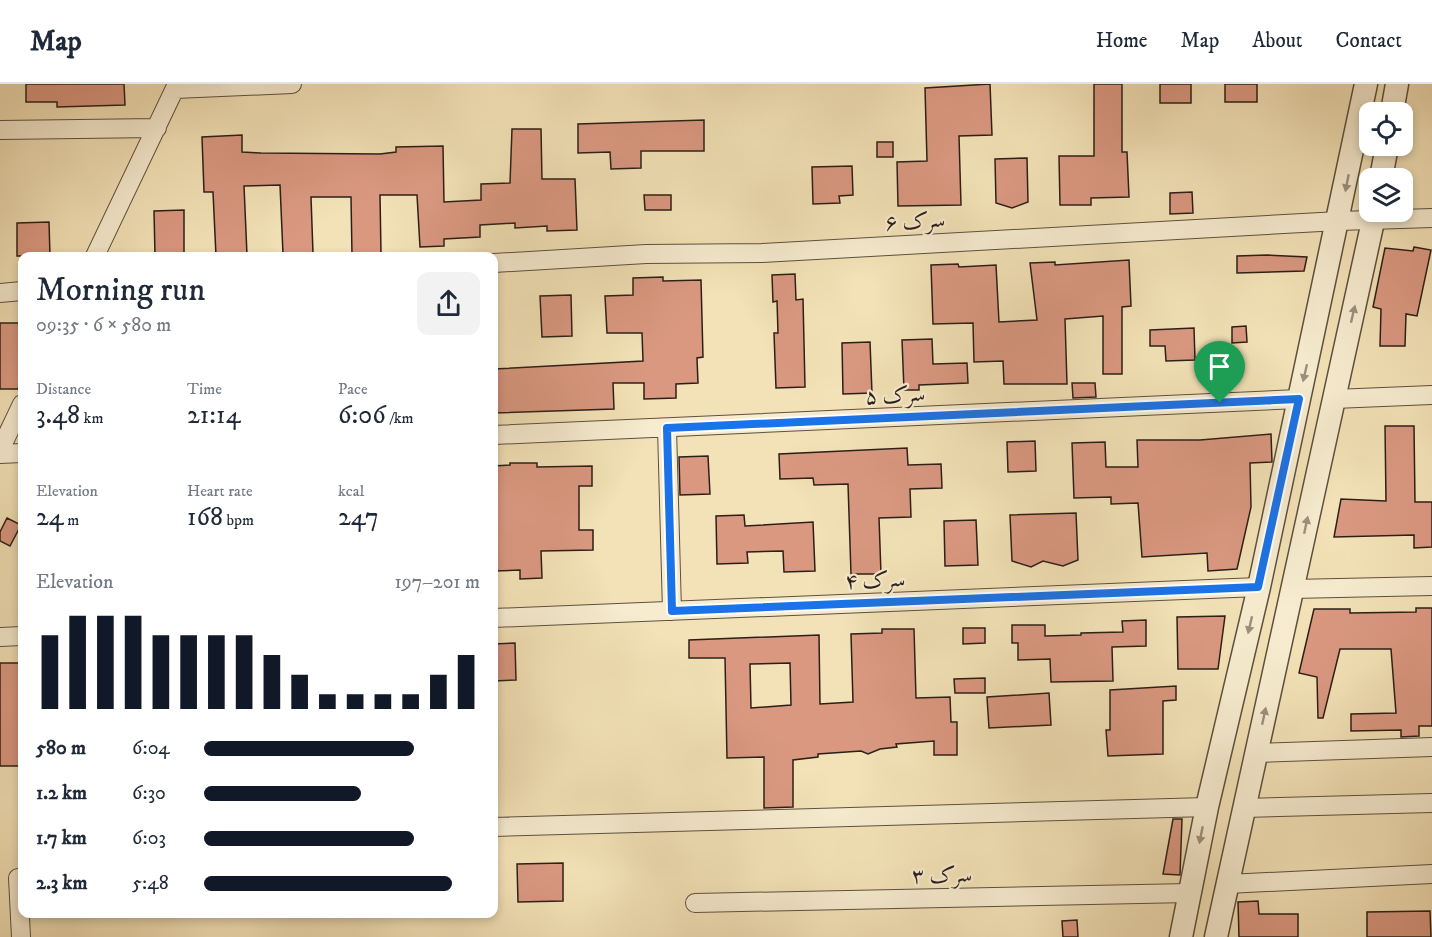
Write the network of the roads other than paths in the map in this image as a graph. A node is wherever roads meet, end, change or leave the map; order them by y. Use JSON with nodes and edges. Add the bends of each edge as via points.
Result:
{"nodes":[{"id":1,"x":292,"y":84,"type":"edge"},
{"id":2,"x":1366,"y":84,"type":"edge"},
{"id":3,"x":1397,"y":84,"type":"edge"},
{"id":4,"x":176,"y":87,"type":"edge"},
{"id":5,"x":1394,"y":102,"type":"edge"},
{"id":6,"x":157,"y":128,"type":"junction"},
{"id":7,"x":0,"y":130,"type":"edge"},
{"id":8,"x":1413,"y":217,"type":"edge"},
{"id":9,"x":1359,"y":218,"type":"edge"},
{"id":10,"x":1432,"y":218,"type":"edge"},
{"id":11,"x":1339,"y":221,"type":"junction"},
{"id":12,"x":1374,"y":222,"type":"edge"},
{"id":13,"x":97,"y":252,"type":"edge"},
{"id":14,"x":498,"y":263,"type":"edge"},
{"id":15,"x":18,"y":291,"type":"edge"},
{"id":16,"x":0,"y":293,"type":"edge"},
{"id":17,"x":1432,"y":395,"type":"edge"},
{"id":18,"x":1299,"y":399,"type":"junction"},
{"id":19,"x":1334,"y":399,"type":"junction"},
{"id":20,"x":18,"y":413,"type":"edge"},
{"id":21,"x":667,"y":428,"type":"junction"},
{"id":22,"x":498,"y":435,"type":"edge"},
{"id":23,"x":0,"y":452,"type":"edge"},
{"id":24,"x":18,"y":453,"type":"edge"},
{"id":25,"x":1432,"y":586,"type":"edge"},
{"id":26,"x":1258,"y":587,"type":"junction"},
{"id":27,"x":1292,"y":589,"type":"junction"},
{"id":28,"x":672,"y":611,"type":"junction"},
{"id":29,"x":498,"y":618,"type":"edge"},
{"id":30,"x":18,"y":636,"type":"edge"},
{"id":31,"x":0,"y":637,"type":"edge"},
{"id":32,"x":1432,"y":747,"type":"edge"},
{"id":33,"x":1256,"y":753,"type":"junction"},
{"id":34,"x":1432,"y":803,"type":"edge"},
{"id":35,"x":1207,"y":807,"type":"junction"},
{"id":36,"x":1243,"y":808,"type":"junction"},
{"id":37,"x":498,"y":827,"type":"edge"},
{"id":38,"x":1432,"y":874,"type":"edge"},
{"id":39,"x":0,"y":878,"type":"edge"},
{"id":40,"x":18,"y":878,"type":"edge"},
{"id":41,"x":1227,"y":884,"type":"junction"},
{"id":42,"x":1190,"y":893,"type":"junction"},
{"id":43,"x":695,"y":903,"type":"dead end"},
{"id":44,"x":21,"y":918,"type":"edge"},
{"id":45,"x":21,"y":937,"type":"edge"},
{"id":46,"x":1181,"y":937,"type":"edge"},
{"id":47,"x":1216,"y":937,"type":"edge"}],
"edges":[{"from":1,"to":4,"type":"street"},
{"from":2,"to":11,"type":"street","one_way":true},
{"from":3,"to":5,"type":"street"},
{"from":4,"to":6,"type":"street"},
{"from":6,"to":7,"type":"street"},
{"from":6,"to":13,"type":"street"},
{"from":8,"to":10,"type":"street","name":"سرک ۶"},
{"from":9,"to":11,"type":"street","name":"سرک ۶"},
{"from":11,"to":14,"type":"street","name":"سرک ۶","via":[[762,253],[646,254]]},
{"from":11,"to":18,"type":"street","one_way":true},
{"from":19,"to":12,"type":"street","one_way":true},
{"from":15,"to":16,"type":"street"},
{"from":17,"to":19,"type":"street"},
{"from":18,"to":21,"type":"street","name":"سرک ۵"},
{"from":18,"to":26,"type":"street"},
{"from":27,"to":19,"type":"street","one_way":true},
{"from":20,"to":23,"type":"street"},
{"from":21,"to":22,"type":"street","name":"سرک ۵"},
{"from":21,"to":28,"type":"street"},
{"from":23,"to":24,"type":"street"},
{"from":25,"to":27,"type":"street"},
{"from":26,"to":28,"type":"street","name":"سرک ۴"},
{"from":26,"to":35,"type":"street","one_way":true},
{"from":33,"to":27,"type":"street","one_way":true},
{"from":28,"to":29,"type":"street","name":"سرک ۴"},
{"from":30,"to":31,"type":"street"},
{"from":32,"to":33,"type":"street"},
{"from":33,"to":36,"type":"street"},
{"from":34,"to":36,"type":"street"},
{"from":35,"to":37,"type":"street"},
{"from":35,"to":42,"type":"street","one_way":true},
{"from":36,"to":41,"type":"street"},
{"from":38,"to":41,"type":"street"},
{"from":39,"to":40,"type":"street"},
{"from":41,"to":47,"type":"street"},
{"from":42,"to":43,"type":"street","name":"سرک ۳"},
{"from":42,"to":46,"type":"street"},
{"from":44,"to":45,"type":"street"}]}
